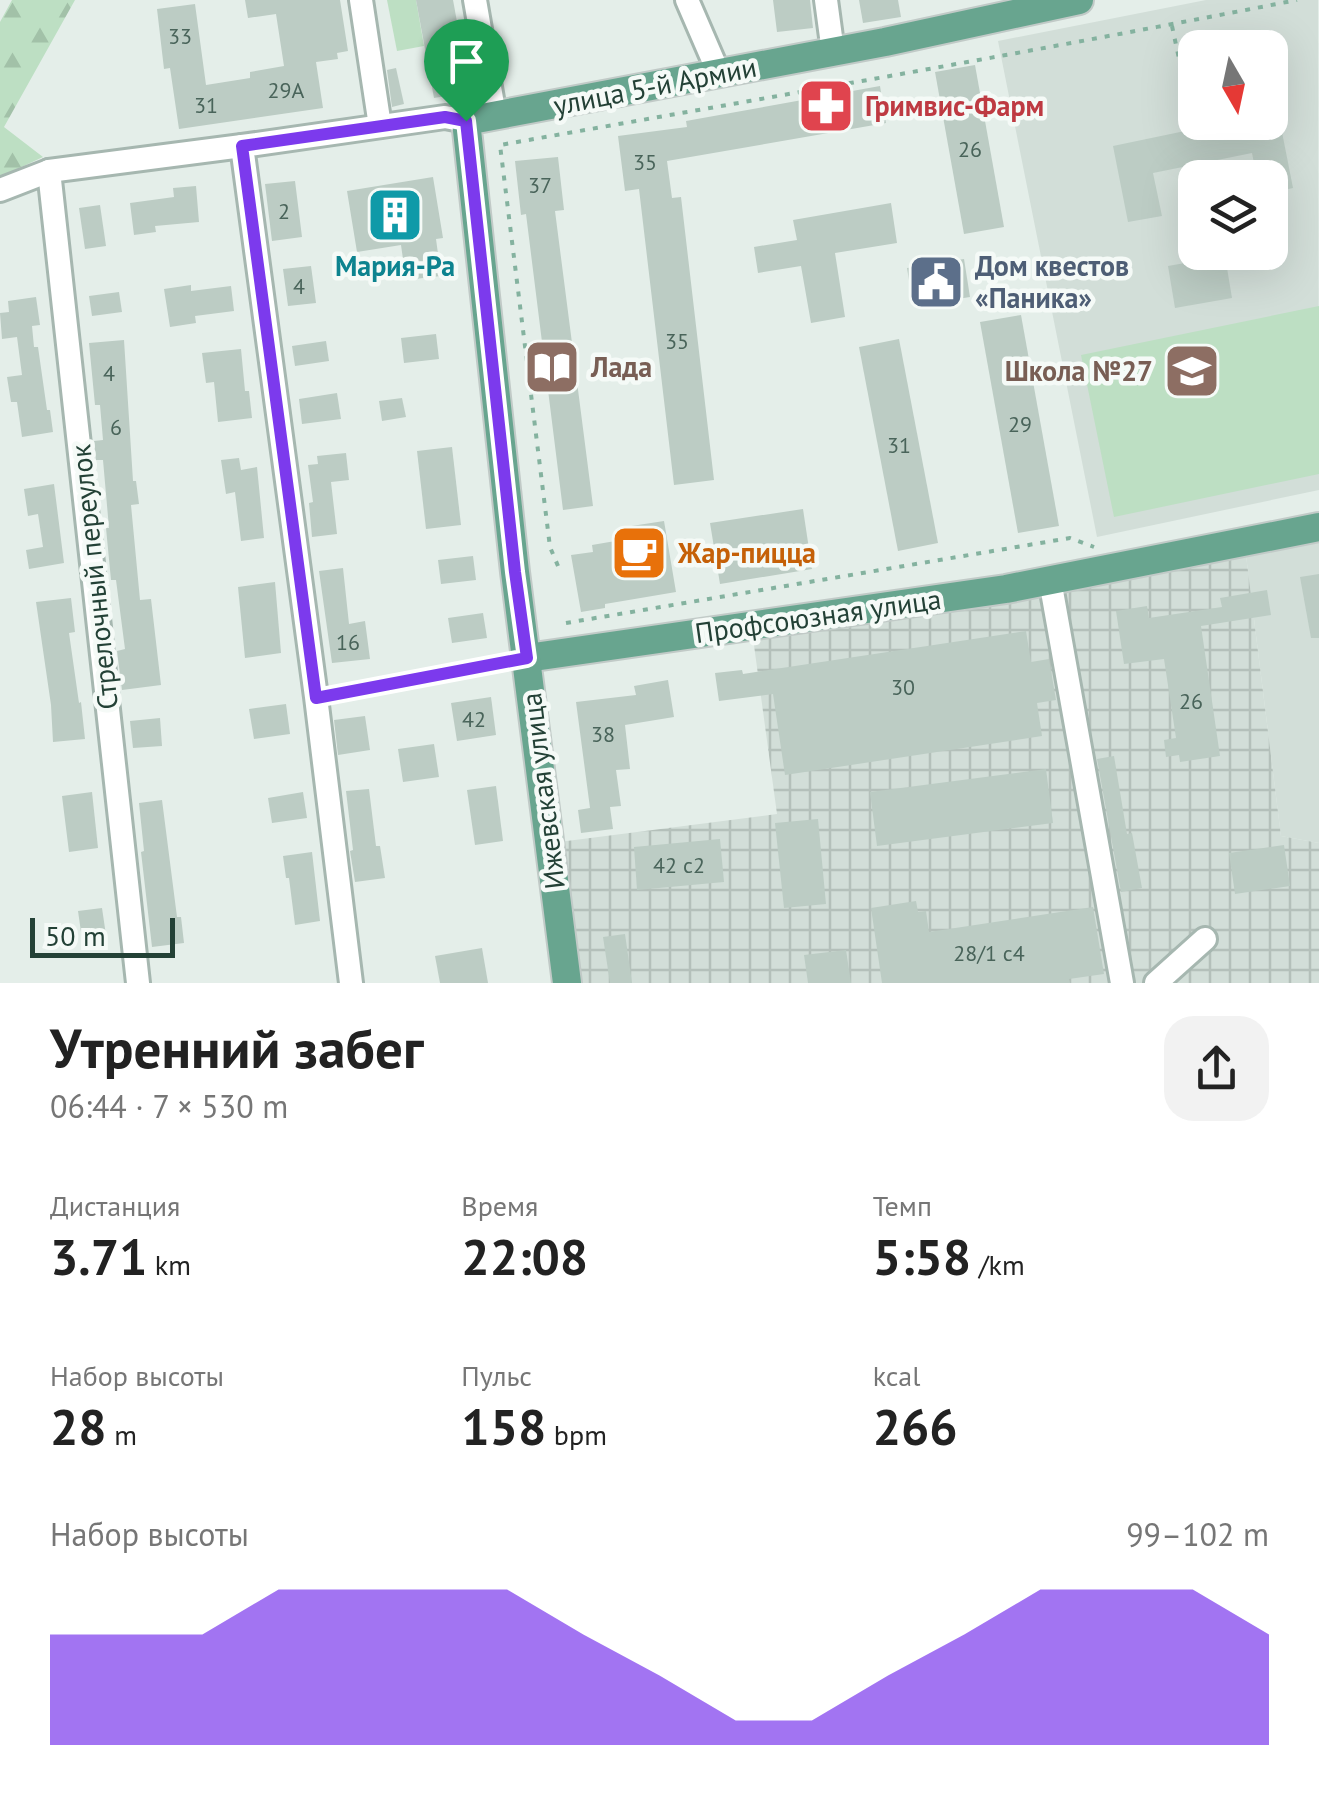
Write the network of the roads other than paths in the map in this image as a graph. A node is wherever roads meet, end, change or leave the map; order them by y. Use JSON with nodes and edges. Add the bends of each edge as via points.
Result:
{"nodes":[{"id":1,"x":361,"y":0,"type":"edge"},
{"id":2,"x":475,"y":0,"type":"edge"},
{"id":3,"x":687,"y":0,"type":"edge"},
{"id":4,"x":826,"y":0,"type":"edge"},
{"id":5,"x":1079,"y":0,"type":"edge"},
{"id":6,"x":1048,"y":3,"type":"edge"},
{"id":7,"x":833,"y":52,"type":"junction"},
{"id":8,"x":719,"y":74,"type":"junction"},
{"id":9,"x":495,"y":116,"type":"junction"},
{"id":10,"x":466,"y":121,"type":"junction"},
{"id":11,"x":380,"y":126,"type":"junction"},
{"id":12,"x":242,"y":146,"type":"junction"},
{"id":13,"x":49,"y":170,"type":"junction"},
{"id":14,"x":0,"y":190,"type":"edge"},
{"id":15,"x":1319,"y":527,"type":"edge"},
{"id":16,"x":1050,"y":580,"type":"junction"},
{"id":17,"x":527,"y":658,"type":"junction"},
{"id":18,"x":1205,"y":939,"type":"dead end"},
{"id":19,"x":138,"y":983,"type":"edge"},
{"id":20,"x":351,"y":983,"type":"edge"},
{"id":21,"x":567,"y":983,"type":"edge"},
{"id":22,"x":1122,"y":983,"type":"edge"},
{"id":23,"x":1156,"y":983,"type":"edge"}],
"edges":[{"from":1,"to":11,"type":"street"},
{"from":2,"to":9,"type":"street"},
{"from":3,"to":8,"type":"street"},
{"from":4,"to":7,"type":"street"},
{"from":5,"to":6,"type":"main road","name":"улица 5-й Армии"},
{"from":6,"to":7,"type":"main road","name":"улица 5-й Армии"},
{"from":7,"to":8,"type":"main road","name":"улица 5-й Армии"},
{"from":8,"to":9,"type":"main road","name":"улица 5-й Армии"},
{"from":9,"to":10,"type":"main road","name":"улица 5-й Армии"},
{"from":10,"to":11,"type":"street","name":"улица 5-й Армии","via":[[445,117]]},
{"from":10,"to":17,"type":"main road","name":"Ижевская улица"},
{"from":11,"to":12,"type":"street","name":"улица 5-й Армии"},
{"from":12,"to":13,"type":"street","name":"улица 5-й Армии"},
{"from":12,"to":20,"type":"street"},
{"from":13,"to":14,"type":"street","name":"улица 5-й Армии"},
{"from":13,"to":19,"type":"street","name":"Стрелочный переулок"},
{"from":15,"to":16,"type":"main road","name":"Профсоюзная улица"},
{"from":16,"to":17,"type":"main road","name":"Профсоюзная улица"},
{"from":16,"to":22,"type":"street"},
{"from":17,"to":21,"type":"main road","name":"Ижевская улица"},
{"from":18,"to":23,"type":"street"}]}
